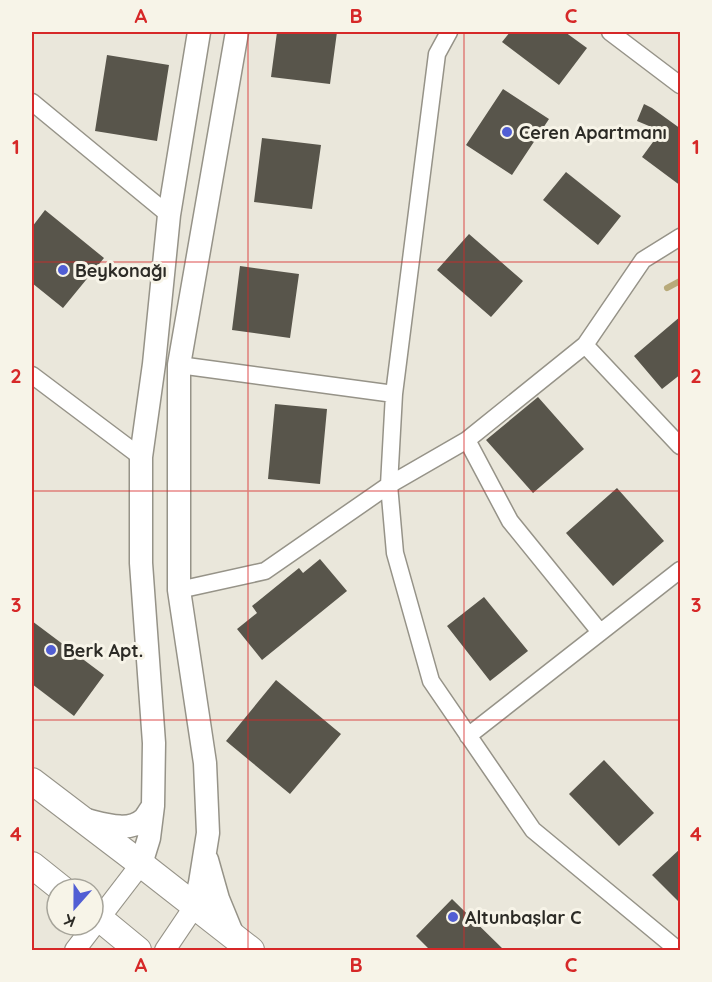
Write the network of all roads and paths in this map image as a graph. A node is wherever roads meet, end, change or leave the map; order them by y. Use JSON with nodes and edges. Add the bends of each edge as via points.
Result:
{"nodes":[{"id":1,"x":199,"y":32,"type":"edge"},
{"id":2,"x":237,"y":32,"type":"edge"},
{"id":3,"x":449,"y":32,"type":"edge"},
{"id":4,"x":610,"y":32,"type":"edge"},
{"id":5,"x":681,"y":85,"type":"edge"},
{"id":6,"x":32,"y":102,"type":"edge"},
{"id":7,"x":169,"y":215,"type":"junction"},
{"id":8,"x":681,"y":237,"type":"edge"},
{"id":9,"x":585,"y":345,"type":"junction"},
{"id":10,"x":179,"y":365,"type":"junction"},
{"id":11,"x":32,"y":375,"type":"edge"},
{"id":12,"x":394,"y":394,"type":"junction"},
{"id":13,"x":467,"y":440,"type":"junction"},
{"id":14,"x":681,"y":446,"type":"edge"},
{"id":15,"x":141,"y":457,"type":"junction"},
{"id":16,"x":389,"y":485,"type":"junction"},
{"id":17,"x":681,"y":570,"type":"edge"},
{"id":18,"x":179,"y":590,"type":"junction"},
{"id":19,"x":600,"y":632,"type":"junction"},
{"id":20,"x":468,"y":736,"type":"junction"},
{"id":21,"x":32,"y":781,"type":"edge"},
{"id":22,"x":153,"y":806,"type":"junction"},
{"id":23,"x":82,"y":819,"type":"junction"},
{"id":24,"x":205,"y":854,"type":"junction"},
{"id":25,"x":141,"y":864,"type":"junction"},
{"id":26,"x":32,"y":865,"type":"edge"},
{"id":27,"x":47,"y":877,"type":"edge"},
{"id":28,"x":105,"y":906,"type":"edge"},
{"id":29,"x":194,"y":907,"type":"junction"},
{"id":30,"x":105,"y":924,"type":"edge"},
{"id":31,"x":83,"y":937,"type":"edge"},
{"id":32,"x":242,"y":944,"type":"edge"},
{"id":33,"x":75,"y":951,"type":"edge"},
{"id":34,"x":138,"y":951,"type":"edge"},
{"id":35,"x":165,"y":951,"type":"edge"},
{"id":36,"x":678,"y":951,"type":"edge"}],
"edges":[{"from":1,"to":7,"type":"main road"},
{"from":2,"to":10,"type":"main road"},
{"from":3,"to":12,"type":"street","via":[[438,54]]},
{"from":4,"to":5,"type":"street"},
{"from":6,"to":7,"type":"street"},
{"from":7,"to":15,"type":"main road"},
{"from":8,"to":9,"type":"street","via":[[643,260]]},
{"from":9,"to":13,"type":"street"},
{"from":9,"to":14,"type":"street"},
{"from":10,"to":12,"type":"street"},
{"from":10,"to":18,"type":"main road"},
{"from":11,"to":15,"type":"street"},
{"from":12,"to":16,"type":"street"},
{"from":13,"to":16,"type":"street"},
{"from":13,"to":19,"type":"street","via":[[510,521]]},
{"from":15,"to":22,"type":"main road","via":[[141,563],[154,743]]},
{"from":16,"to":18,"type":"street","via":[[265,571]]},
{"from":16,"to":20,"type":"street","via":[[395,553],[431,681]]},
{"from":17,"to":19,"type":"street"},
{"from":18,"to":24,"type":"main road","via":[[205,763]]},
{"from":19,"to":20,"type":"street"},
{"from":20,"to":36,"type":"street","via":[[533,830]]},
{"from":21,"to":23,"type":"main road"},
{"from":22,"to":23,"type":"main road","via":[[144,819],[123,827]]},
{"from":22,"to":25,"type":"main road"},
{"from":23,"to":25,"type":"main road"},
{"from":24,"to":29,"type":"main road"},
{"from":24,"to":32,"type":"main road","via":[[218,899]]},
{"from":25,"to":28,"type":"street"},
{"from":25,"to":29,"type":"main road"},
{"from":26,"to":27,"type":"main road"},
{"from":29,"to":32,"type":"main road"},
{"from":29,"to":35,"type":"street"},
{"from":30,"to":34,"type":"main road"},
{"from":31,"to":33,"type":"street"}]}
